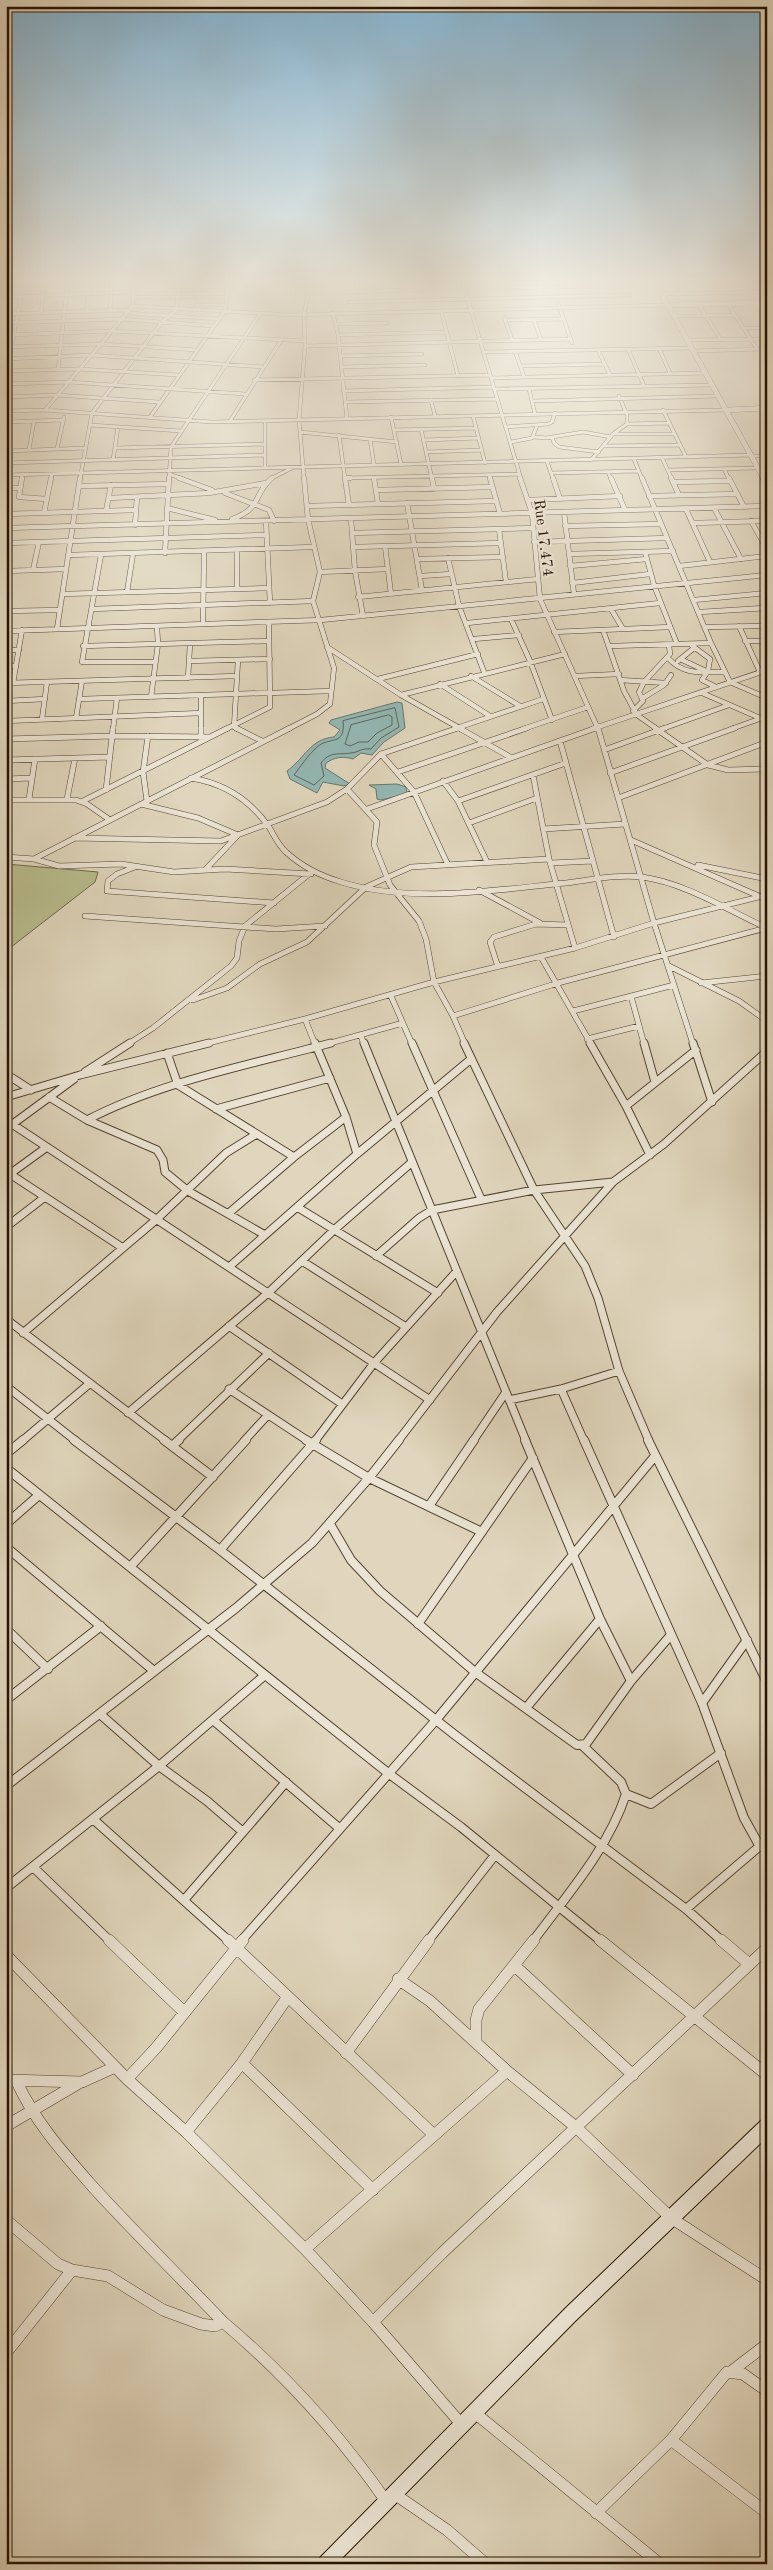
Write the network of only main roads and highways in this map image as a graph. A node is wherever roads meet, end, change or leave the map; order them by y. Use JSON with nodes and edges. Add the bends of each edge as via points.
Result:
{"nodes":[{"id":1,"x":720,"y":400,"type":"edge"},
{"id":2,"x":726,"y":410,"type":"junction"},
{"id":3,"x":766,"y":410,"type":"edge"},
{"id":4,"x":767,"y":484,"type":"edge"},
{"id":5,"x":767,"y":2126,"type":"edge"},
{"id":6,"x":325,"y":2564,"type":"edge"}],
"edges":[{"from":1,"to":2,"type":"main road"},
{"from":2,"to":3,"type":"main road"},
{"from":2,"to":4,"type":"main road"},
{"from":5,"to":6,"type":"main road","via":[[570,2315]]}]}
